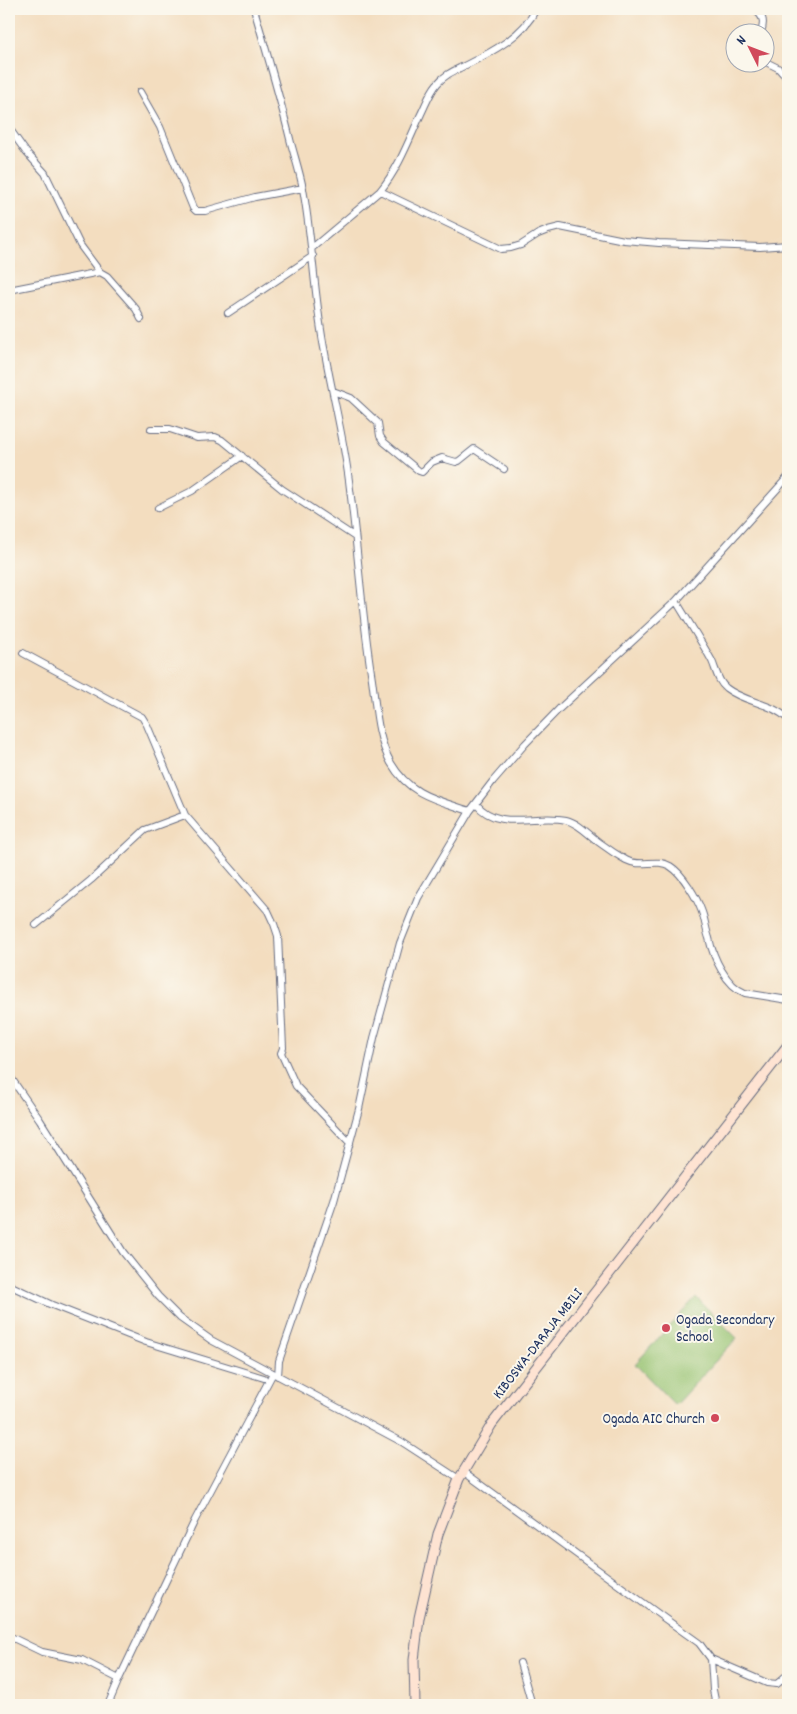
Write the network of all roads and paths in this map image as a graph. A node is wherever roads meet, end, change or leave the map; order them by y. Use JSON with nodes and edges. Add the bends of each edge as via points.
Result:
{"nodes":[{"id":1,"x":254,"y":9,"type":"edge"},
{"id":2,"x":536,"y":9,"type":"edge"},
{"id":3,"x":754,"y":9,"type":"edge"},
{"id":4,"x":764,"y":22,"type":"edge"},
{"id":5,"x":774,"y":66,"type":"edge"},
{"id":6,"x":788,"y":78,"type":"edge"},
{"id":7,"x":140,"y":92,"type":"dead end"},
{"id":8,"x":9,"y":128,"type":"edge"},
{"id":9,"x":303,"y":188,"type":"junction"},
{"id":10,"x":380,"y":191,"type":"junction"},
{"id":11,"x":788,"y":245,"type":"edge"},
{"id":12,"x":313,"y":252,"type":"junction"},
{"id":13,"x":100,"y":272,"type":"junction"},
{"id":14,"x":9,"y":290,"type":"edge"},
{"id":15,"x":228,"y":313,"type":"dead end"},
{"id":16,"x":141,"y":319,"type":"dead end"},
{"id":17,"x":333,"y":391,"type":"junction"},
{"id":18,"x":151,"y":429,"type":"dead end"},
{"id":19,"x":242,"y":456,"type":"junction"},
{"id":20,"x":504,"y":470,"type":"dead end"},
{"id":21,"x":788,"y":477,"type":"edge"},
{"id":22,"x":158,"y":508,"type":"dead end"},
{"id":23,"x":356,"y":537,"type":"junction"},
{"id":24,"x":676,"y":601,"type":"junction"},
{"id":25,"x":24,"y":653,"type":"dead end"},
{"id":26,"x":788,"y":719,"type":"edge"},
{"id":27,"x":476,"y":804,"type":"junction"},
{"id":28,"x":470,"y":811,"type":"junction"},
{"id":29,"x":185,"y":815,"type":"junction"},
{"id":30,"x":36,"y":925,"type":"dead end"},
{"id":31,"x":788,"y":1000,"type":"edge"},
{"id":32,"x":788,"y":1045,"type":"edge"},
{"id":33,"x":9,"y":1075,"type":"edge"},
{"id":34,"x":350,"y":1143,"type":"junction"},
{"id":35,"x":9,"y":1285,"type":"edge"},
{"id":36,"x":275,"y":1374,"type":"junction"},
{"id":37,"x":264,"y":1378,"type":"dead end"},
{"id":38,"x":461,"y":1475,"type":"junction"},
{"id":39,"x":9,"y":1636,"type":"edge"},
{"id":40,"x":711,"y":1659,"type":"junction"},
{"id":41,"x":520,"y":1663,"type":"dead end"},
{"id":42,"x":788,"y":1674,"type":"edge"},
{"id":43,"x":119,"y":1680,"type":"junction"},
{"id":44,"x":108,"y":1705,"type":"edge"},
{"id":45,"x":415,"y":1705,"type":"edge"},
{"id":46,"x":532,"y":1705,"type":"edge"},
{"id":47,"x":716,"y":1705,"type":"edge"}],
"edges":[{"from":1,"to":9,"type":"street"},
{"from":2,"to":10,"type":"street","via":[[518,34],[449,73],[436,84],[397,167]]},
{"from":3,"to":4,"type":"street"},
{"from":5,"to":6,"type":"street"},
{"from":7,"to":9,"type":"street","via":[[160,127],[196,211]]},
{"from":8,"to":13,"type":"street","via":[[45,173],[80,245]]},
{"from":9,"to":12,"type":"street"},
{"from":10,"to":11,"type":"street","via":[[501,249],[521,245],[538,234],[560,227],[624,240],[658,243]]},
{"from":10,"to":12,"type":"street"},
{"from":12,"to":15,"type":"street"},
{"from":12,"to":17,"type":"street","via":[[324,352]]},
{"from":13,"to":14,"type":"street"},
{"from":13,"to":16,"type":"street","via":[[136,309]]},
{"from":17,"to":20,"type":"street","via":[[351,398],[378,423],[384,442],[419,471],[442,458],[459,461],[474,449]]},
{"from":17,"to":23,"type":"street"},
{"from":18,"to":19,"type":"street","via":[[170,429],[197,438],[219,438]]},
{"from":19,"to":22,"type":"street","via":[[192,491]]},
{"from":19,"to":23,"type":"street","via":[[282,489]]},
{"from":21,"to":24,"type":"street"},
{"from":23,"to":28,"type":"street","via":[[371,676],[378,726],[386,753],[401,777],[416,791]]},
{"from":24,"to":26,"type":"street","via":[[723,686],[774,708]]},
{"from":24,"to":27,"type":"street","via":[[538,730]]},
{"from":25,"to":29,"type":"street","via":[[142,717]]},
{"from":27,"to":28,"type":"street"},
{"from":27,"to":31,"type":"street","via":[[488,815],[507,820],[567,820],[633,863],[663,863],[671,867],[696,899],[719,965],[733,986],[745,993]]},
{"from":28,"to":34,"type":"street","via":[[418,898],[400,943]]},
{"from":29,"to":30,"type":"street","via":[[145,830]]},
{"from":29,"to":34,"type":"street","via":[[268,911],[278,936],[281,1053],[296,1086]]},
{"from":32,"to":38,"type":"main road","name":"KIBOSWA-DARAJA MBILI","via":[[492,1424]]},
{"from":33,"to":36,"type":"street","via":[[123,1252],[158,1296],[180,1318],[211,1340]]},
{"from":34,"to":36,"type":"street","via":[[334,1201]]},
{"from":35,"to":37,"type":"street","via":[[146,1342]]},
{"from":36,"to":38,"type":"street","via":[[402,1442],[441,1469]]},
{"from":36,"to":43,"type":"street","via":[[195,1520]]},
{"from":38,"to":40,"type":"street","via":[[700,1642]]},
{"from":38,"to":45,"type":"main road","name":"KIBOSWA-DARAJA MBILI","via":[[438,1534],[419,1618],[414,1660]]},
{"from":39,"to":43,"type":"street","via":[[42,1652],[82,1660]]},
{"from":40,"to":42,"type":"street","via":[[767,1683],[777,1684]]},
{"from":40,"to":47,"type":"street"},
{"from":41,"to":46,"type":"street"},
{"from":43,"to":44,"type":"street"}]}
